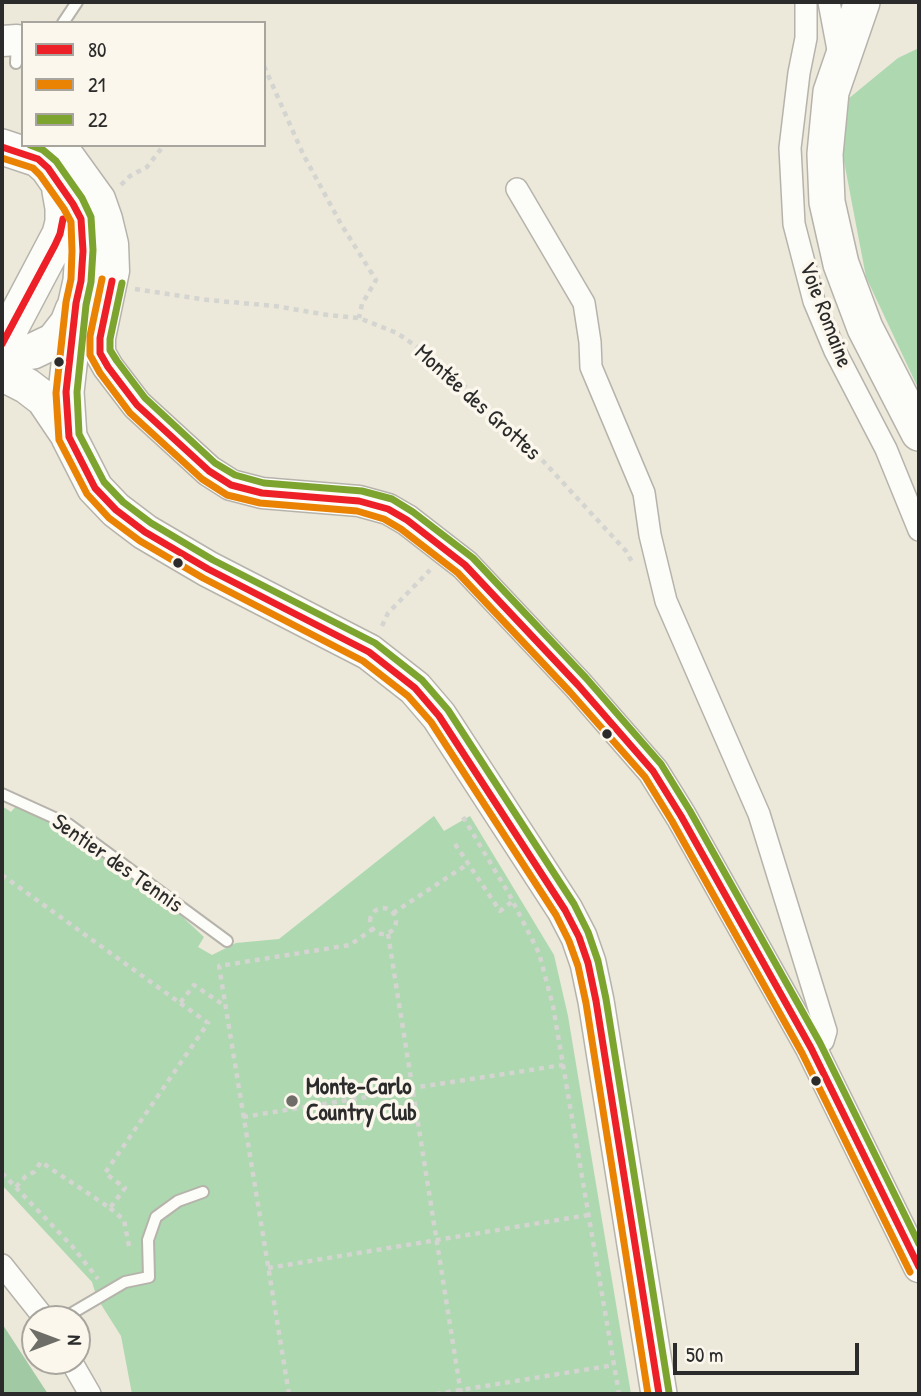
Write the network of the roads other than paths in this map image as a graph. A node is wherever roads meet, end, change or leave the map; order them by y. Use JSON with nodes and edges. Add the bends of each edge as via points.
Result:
{"nodes":[{"id":1,"x":77,"y":2,"type":"edge"},
{"id":2,"x":806,"y":2,"type":"edge"},
{"id":3,"x":829,"y":2,"type":"edge"},
{"id":4,"x":862,"y":2,"type":"edge"},
{"id":5,"x":64,"y":21,"type":"edge"},
{"id":6,"x":841,"y":61,"type":"junction"},
{"id":7,"x":2,"y":147,"type":"edge"},
{"id":8,"x":62,"y":147,"type":"edge"},
{"id":9,"x":57,"y":182,"type":"junction"},
{"id":10,"x":517,"y":189,"type":"dead end"},
{"id":11,"x":76,"y":303,"type":"junction"},
{"id":12,"x":2,"y":344,"type":"edge"},
{"id":13,"x":2,"y":354,"type":"edge"},
{"id":14,"x":2,"y":373,"type":"edge"},
{"id":15,"x":919,"y":433,"type":"edge"},
{"id":16,"x":69,"y":437,"type":"junction"},
{"id":17,"x":919,"y":530,"type":"edge"},
{"id":18,"x":2,"y":794,"type":"edge"},
{"id":19,"x":227,"y":941,"type":"dead end"},
{"id":20,"x":811,"y":1048,"type":"junction"},
{"id":21,"x":203,"y":1192,"type":"dead end"},
{"id":22,"x":2,"y":1265,"type":"edge"},
{"id":23,"x":919,"y":1267,"type":"edge"},
{"id":24,"x":34,"y":1305,"type":"edge"},
{"id":25,"x":86,"y":1305,"type":"edge"},
{"id":26,"x":79,"y":1375,"type":"edge"},
{"id":27,"x":90,"y":1394,"type":"edge"},
{"id":28,"x":659,"y":1394,"type":"edge"}],
"edges":[{"from":1,"to":5,"type":"lane"},
{"from":2,"to":17,"type":"street","name":"Voie Romaine","via":[[806,38],[790,148],[794,224],[814,301],[886,449]]},
{"from":3,"to":6,"type":"street"},
{"from":4,"to":6,"type":"main road"},
{"from":6,"to":15,"type":"main road","via":[[831,92],[825,154],[827,202],[841,264],[865,328]]},
{"from":7,"to":9,"type":"main road","via":[[38,159]]},
{"from":8,"to":20,"type":"street","via":[[100,199],[107,219],[114,271],[100,353],[137,405],[209,471],[231,485],[262,493],[359,501],[388,509],[465,565],[653,771]]},
{"from":9,"to":11,"type":"main road","via":[[81,219],[83,250]]},
{"from":9,"to":12,"type":"main road","via":[[63,208],[60,234]]},
{"from":10,"to":20,"type":"street","via":[[584,303],[591,367],[644,493],[666,601],[759,814],[826,1031],[823,1041]]},
{"from":11,"to":13,"type":"main road","via":[[54,341],[33,351]]},
{"from":11,"to":16,"type":"main road","via":[[66,392]]},
{"from":14,"to":16,"type":"main road","via":[[44,399]]},
{"from":16,"to":28,"type":"main road","via":[[95,488],[145,532],[369,652],[415,688],[439,716],[565,910],[588,963],[596,1001]]},
{"from":18,"to":19,"type":"lane","name":"Sentier des Tennis","via":[[68,824]]},
{"from":20,"to":23,"type":"street"},
{"from":21,"to":25,"type":"lane","via":[[177,1201],[156,1217],[148,1240],[149,1277],[125,1282]]},
{"from":22,"to":24,"type":"street"},
{"from":26,"to":27,"type":"street"}]}
